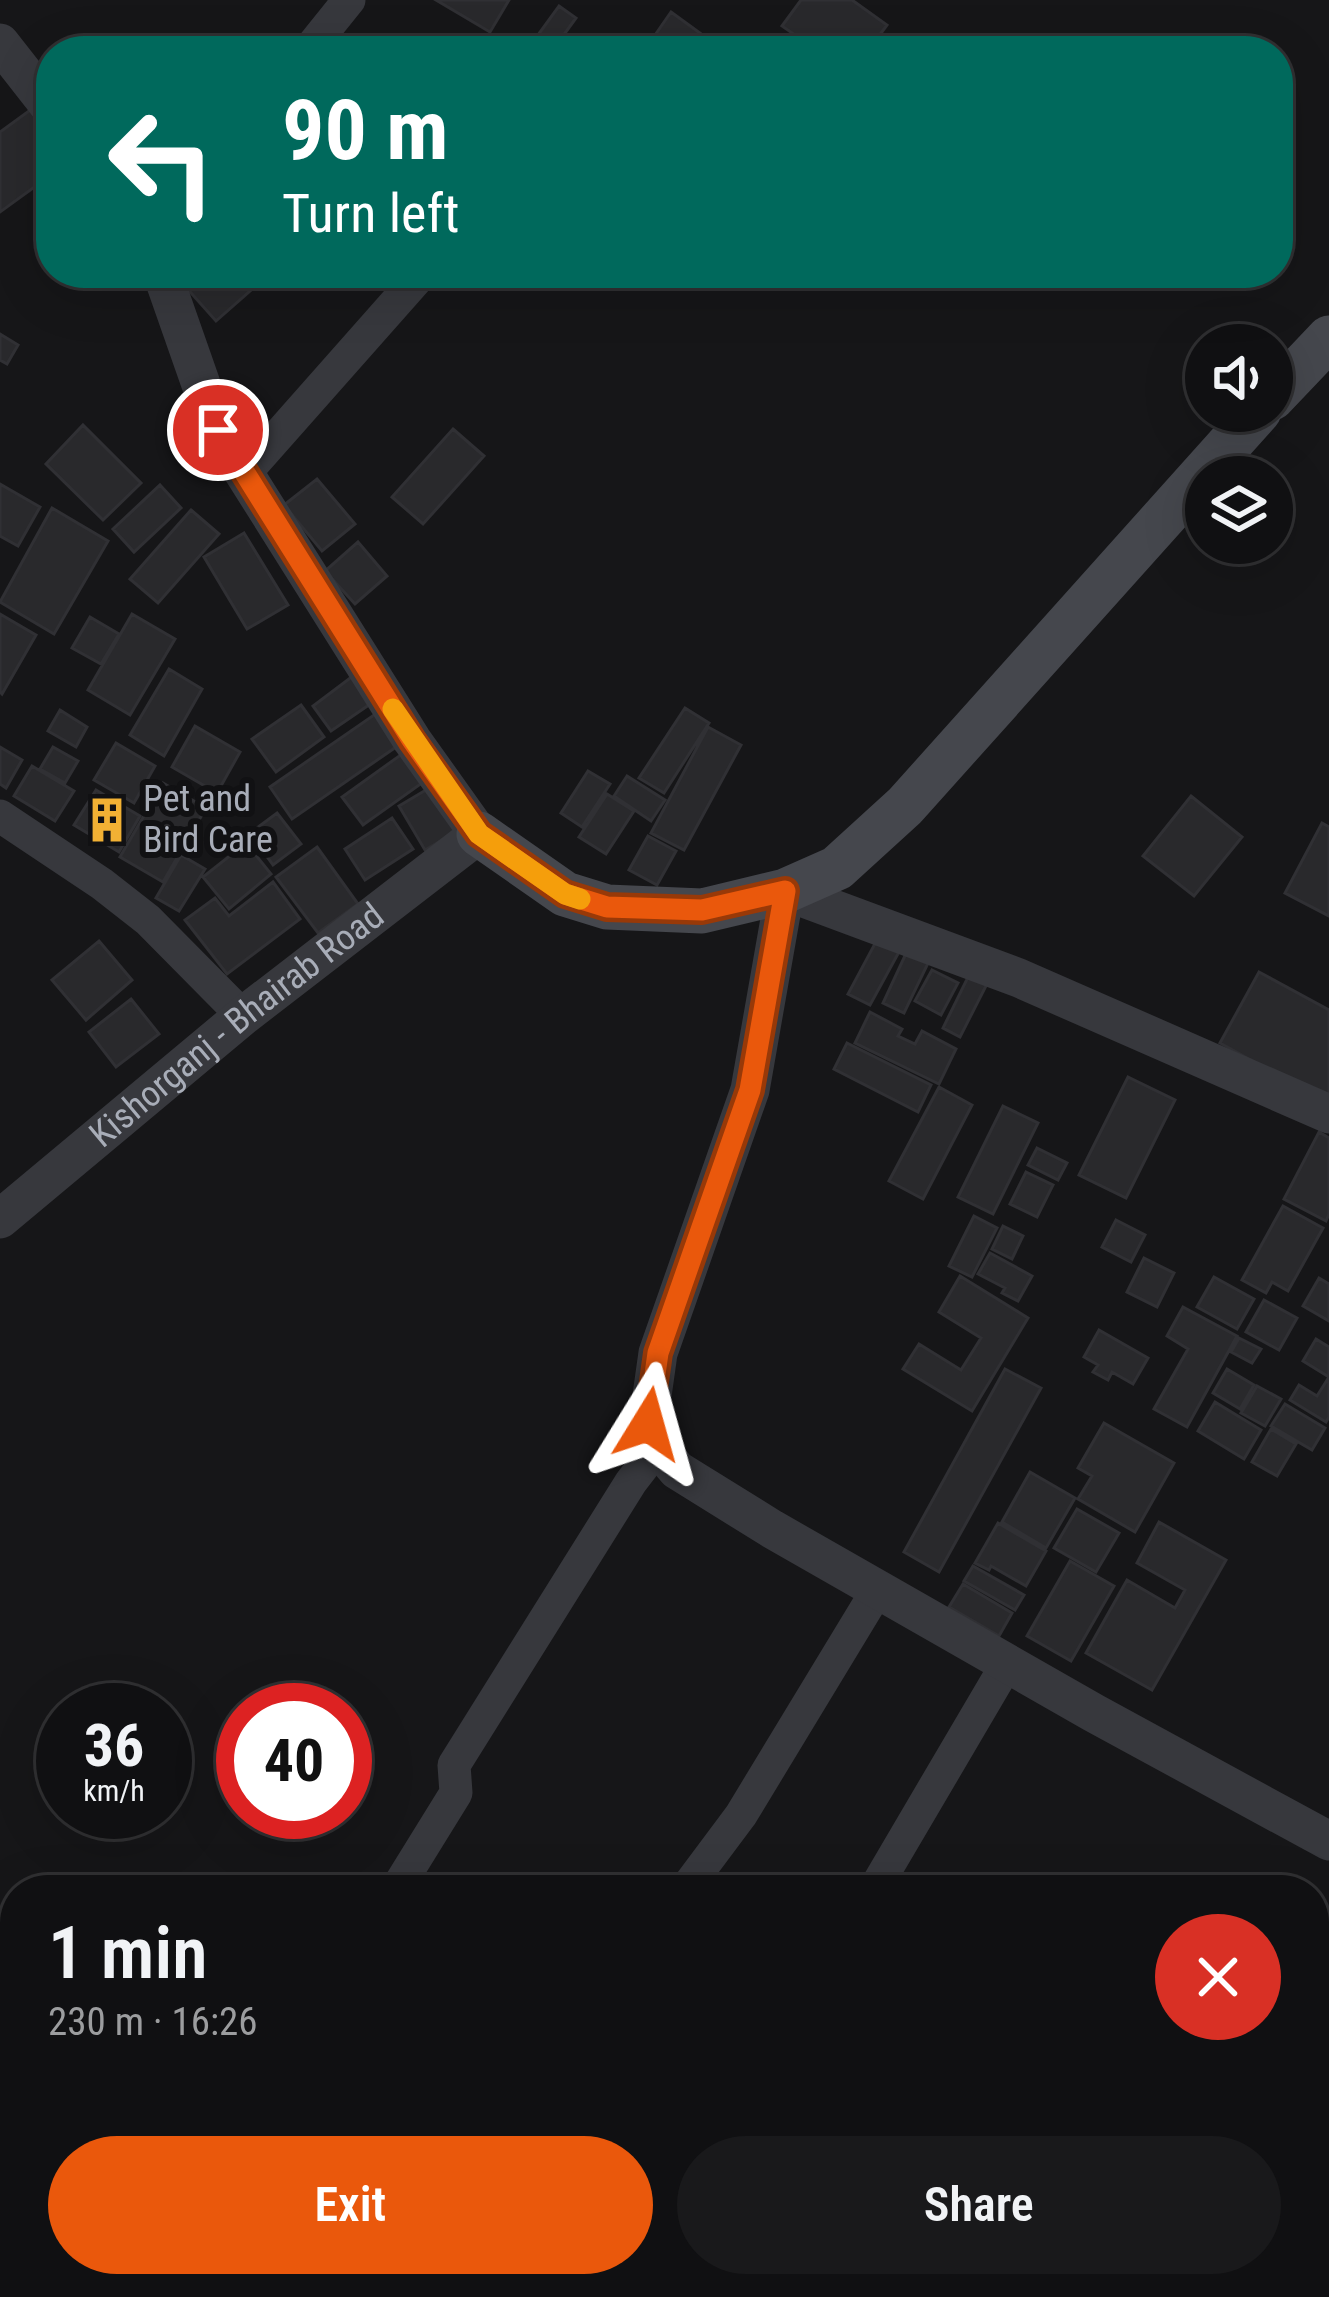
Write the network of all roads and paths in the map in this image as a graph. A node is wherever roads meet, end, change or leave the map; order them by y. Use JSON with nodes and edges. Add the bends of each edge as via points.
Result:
{"nodes":[{"id":1,"x":350,"y":0,"type":"edge"},
{"id":2,"x":320,"y":36,"type":"edge"},
{"id":3,"x":0,"y":44,"type":"edge"},
{"id":4,"x":36,"y":89,"type":"edge"},
{"id":5,"x":167,"y":288,"type":"edge"},
{"id":6,"x":409,"y":288,"type":"edge"},
{"id":7,"x":1329,"y":338,"type":"edge"},
{"id":8,"x":1293,"y":376,"type":"edge"},
{"id":9,"x":1240,"y":432,"type":"edge"},
{"id":10,"x":245,"y":473,"type":"junction"},
{"id":11,"x":0,"y":816,"type":"edge"},
{"id":12,"x":479,"y":834,"type":"junction"},
{"id":13,"x":785,"y":891,"type":"junction"},
{"id":14,"x":243,"y":1016,"type":"junction"},
{"id":15,"x":1329,"y":1114,"type":"edge"},
{"id":16,"x":0,"y":1220,"type":"edge"},
{"id":17,"x":658,"y":1448,"type":"junction"},
{"id":18,"x":878,"y":1589,"type":"junction"},
{"id":19,"x":1008,"y":1662,"type":"junction"},
{"id":20,"x":1329,"y":1841,"type":"edge"},
{"id":21,"x":405,"y":1875,"type":"edge"},
{"id":22,"x":696,"y":1875,"type":"edge"},
{"id":23,"x":883,"y":1875,"type":"edge"}],
"edges":[{"from":1,"to":2,"type":"street"},
{"from":3,"to":4,"type":"street"},
{"from":5,"to":10,"type":"street","via":[[218,430]]},
{"from":6,"to":10,"type":"street"},
{"from":7,"to":8,"type":"main road"},
{"from":9,"to":13,"type":"main road","via":[[905,806],[837,868]]},
{"from":10,"to":12,"type":"street"},
{"from":11,"to":14,"type":"street","via":[[148,920]]},
{"from":12,"to":13,"type":"main road","via":[[565,894],[607,907],[702,910]]},
{"from":12,"to":14,"type":"street","name":"Kishorganj - Bhairab Road"},
{"from":13,"to":15,"type":"street","via":[[1019,978]]},
{"from":13,"to":17,"type":"street","via":[[750,1090],[658,1353],[648,1424]]},
{"from":14,"to":16,"type":"street","name":"Kishorganj - Bhairab Road"},
{"from":17,"to":18,"type":"street","via":[[677,1470]]},
{"from":17,"to":21,"type":"street","via":[[454,1765],[456,1793]]},
{"from":18,"to":19,"type":"street"},
{"from":18,"to":22,"type":"street"},
{"from":19,"to":20,"type":"street"},
{"from":19,"to":23,"type":"street"}]}
